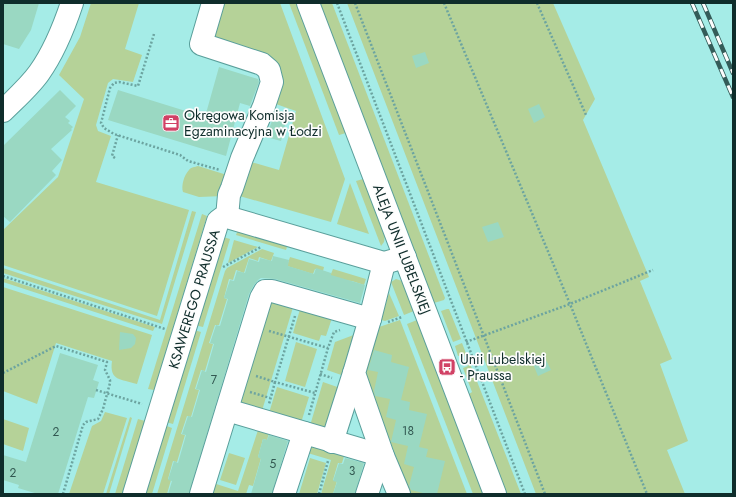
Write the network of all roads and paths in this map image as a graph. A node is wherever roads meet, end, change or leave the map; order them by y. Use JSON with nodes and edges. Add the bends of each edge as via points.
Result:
{"nodes":[{"id":1,"x":72,"y":3,"type":"edge"},
{"id":2,"x":213,"y":3,"type":"edge"},
{"id":3,"x":308,"y":3,"type":"edge"},
{"id":4,"x":337,"y":3,"type":"edge"},
{"id":5,"x":355,"y":3,"type":"edge"},
{"id":6,"x":444,"y":3,"type":"edge"},
{"id":7,"x":537,"y":3,"type":"edge"},
{"id":8,"x":154,"y":34,"type":"dead end"},
{"id":9,"x":3,"y":111,"type":"edge"},
{"id":10,"x":586,"y":115,"type":"dead end"},
{"id":11,"x":118,"y":135,"type":"junction"},
{"id":12,"x":115,"y":158,"type":"dead end"},
{"id":13,"x":236,"y":174,"type":"junction"},
{"id":14,"x":227,"y":217,"type":"junction"},
{"id":15,"x":263,"y":246,"type":"dead end"},
{"id":16,"x":405,"y":257,"type":"junction"},
{"id":17,"x":384,"y":263,"type":"junction"},
{"id":18,"x":223,"y":267,"type":"dead end"},
{"id":19,"x":653,"y":270,"type":"dead end"},
{"id":20,"x":3,"y":276,"type":"edge"},
{"id":21,"x":570,"y":304,"type":"junction"},
{"id":22,"x":370,"y":319,"type":"junction"},
{"id":23,"x":252,"y":326,"type":"junction"},
{"id":24,"x":484,"y":336,"type":"junction"},
{"id":25,"x":289,"y":337,"type":"junction"},
{"id":26,"x":182,"y":339,"type":"junction"},
{"id":27,"x":466,"y":342,"type":"junction"},
{"id":28,"x":328,"y":348,"type":"junction"},
{"id":29,"x":3,"y":373,"type":"edge"},
{"id":30,"x":354,"y":373,"type":"junction"},
{"id":31,"x":242,"y":381,"type":"junction"},
{"id":32,"x":275,"y":382,"type":"junction"},
{"id":33,"x":96,"y":390,"type":"dead end"},
{"id":34,"x":315,"y":393,"type":"junction"},
{"id":35,"x":107,"y":394,"type":"junction"},
{"id":36,"x":270,"y":398,"type":"junction"},
{"id":37,"x":141,"y":403,"type":"dead end"},
{"id":38,"x":271,"y":407,"type":"dead end"},
{"id":39,"x":227,"y":410,"type":"junction"},
{"id":40,"x":301,"y":442,"type":"junction"},
{"id":41,"x":332,"y":442,"type":"junction"},
{"id":42,"x":383,"y":456,"type":"junction"},
{"id":43,"x":63,"y":494,"type":"edge"},
{"id":44,"x":134,"y":494,"type":"edge"},
{"id":45,"x":201,"y":494,"type":"edge"},
{"id":46,"x":284,"y":494,"type":"edge"},
{"id":47,"x":318,"y":494,"type":"edge"},
{"id":48,"x":367,"y":494,"type":"edge"},
{"id":49,"x":399,"y":494,"type":"edge"},
{"id":50,"x":495,"y":494,"type":"edge"},
{"id":51,"x":525,"y":494,"type":"edge"},
{"id":52,"x":545,"y":494,"type":"edge"},
{"id":53,"x":647,"y":494,"type":"edge"}],
"edges":[{"from":1,"to":9,"type":"street","via":[[65,25],[39,74]]},
{"from":2,"to":13,"type":"street","via":[[200,44],[262,64],[269,70],[272,82]]},
{"from":3,"to":16,"type":"street","name":"ALEJA UNII LUBELSKIEJ"},
{"from":4,"to":27,"type":"path"},
{"from":5,"to":24,"type":"path"},
{"from":6,"to":21,"type":"path"},
{"from":7,"to":10,"type":"path"},
{"from":8,"to":11,"type":"path","via":[[138,86],[119,82],[110,88],[101,123],[104,128]]},
{"from":11,"to":12,"type":"path","via":[[112,156]]},
{"from":11,"to":13,"type":"path","via":[[180,155],[188,161]]},
{"from":13,"to":14,"type":"street","via":[[229,195]]},
{"from":14,"to":17,"type":"street","name":"KSAWEREGO PRAUSSA"},
{"from":14,"to":26,"type":"street","name":"KSAWEREGO PRAUSSA","via":[[218,221]]},
{"from":15,"to":18,"type":"path"},
{"from":16,"to":17,"type":"street"},
{"from":16,"to":50,"type":"street","name":"ALEJA UNII LUBELSKIEJ"},
{"from":17,"to":22,"type":"street"},
{"from":19,"to":21,"type":"path"},
{"from":20,"to":26,"type":"path","via":[[164,328],[169,336]]},
{"from":21,"to":24,"type":"path"},
{"from":21,"to":53,"type":"path"},
{"from":22,"to":23,"type":"street","via":[[265,291]]},
{"from":22,"to":28,"type":"path","via":[[334,332]]},
{"from":22,"to":30,"type":"street"},
{"from":23,"to":25,"type":"path"},
{"from":23,"to":31,"type":"street"},
{"from":24,"to":27,"type":"path"},
{"from":24,"to":52,"type":"path"},
{"from":25,"to":28,"type":"path"},
{"from":25,"to":32,"type":"path"},
{"from":26,"to":44,"type":"street","name":"KSAWEREGO PRAUSSA"},
{"from":27,"to":51,"type":"path"},
{"from":28,"to":34,"type":"path"},
{"from":29,"to":35,"type":"path","via":[[56,346],[107,362],[105,370],[110,383]]},
{"from":30,"to":41,"type":"street"},
{"from":30,"to":42,"type":"street"},
{"from":31,"to":32,"type":"path"},
{"from":31,"to":36,"type":"path"},
{"from":31,"to":39,"type":"street"},
{"from":32,"to":34,"type":"path"},
{"from":32,"to":36,"type":"path"},
{"from":33,"to":35,"type":"path"},
{"from":34,"to":40,"type":"path"},
{"from":35,"to":37,"type":"path"},
{"from":35,"to":43,"type":"path","via":[[98,419],[83,425]]},
{"from":36,"to":38,"type":"path","via":[[268,406]]},
{"from":39,"to":40,"type":"street"},
{"from":39,"to":45,"type":"street"},
{"from":40,"to":41,"type":"street"},
{"from":40,"to":46,"type":"street"},
{"from":40,"to":47,"type":"path","via":[[328,461]]},
{"from":41,"to":42,"type":"street"},
{"from":42,"to":48,"type":"street","via":[[376,464]]},
{"from":42,"to":49,"type":"street"}]}
